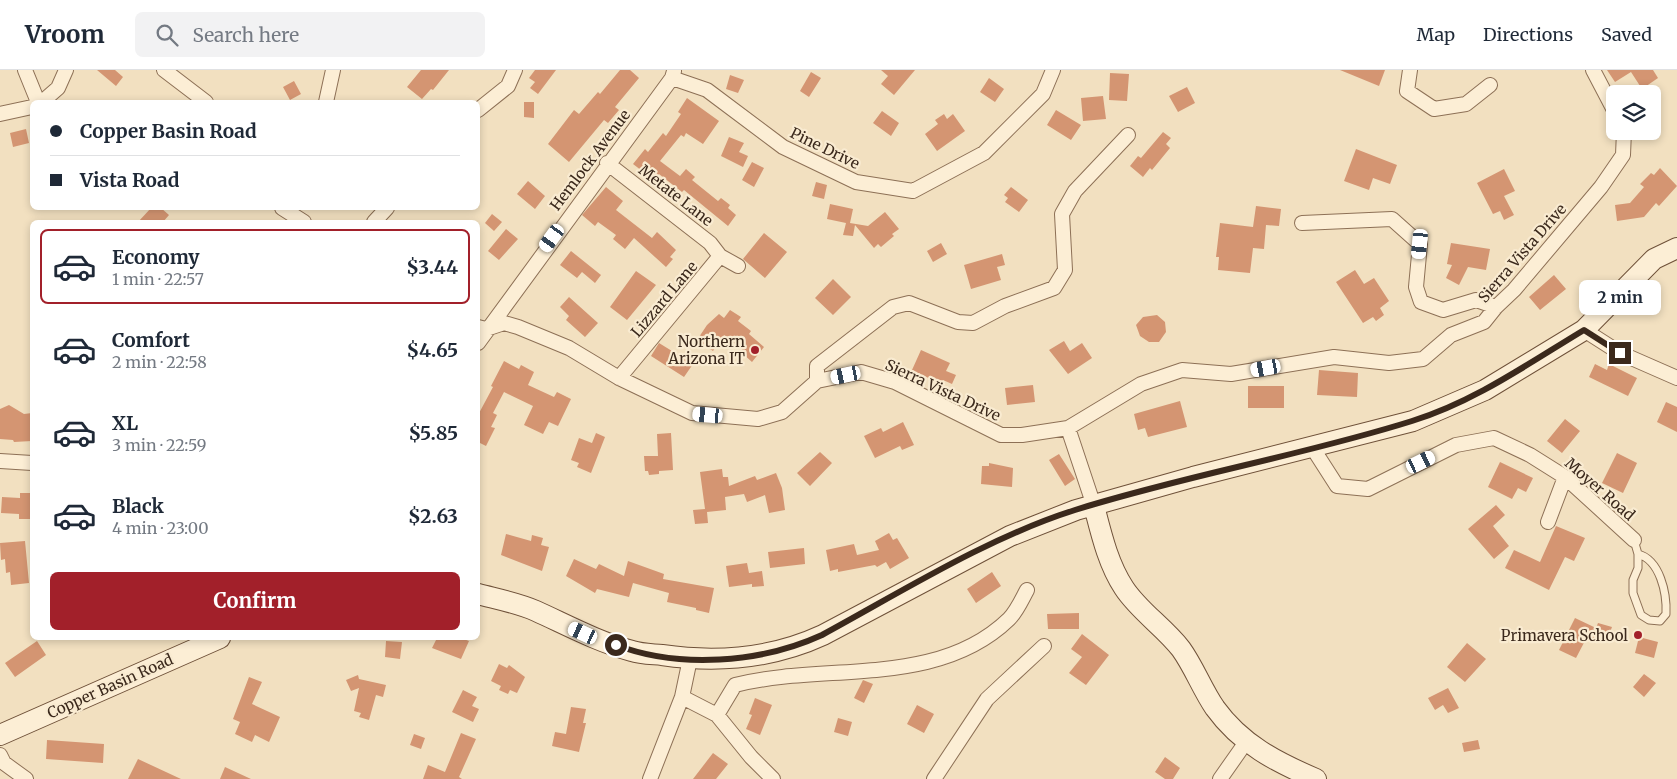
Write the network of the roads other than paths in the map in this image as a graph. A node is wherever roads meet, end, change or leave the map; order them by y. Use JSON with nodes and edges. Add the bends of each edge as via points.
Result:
{"nodes":[{"id":1,"x":25,"y":70,"type":"edge"},
{"id":2,"x":66,"y":70,"type":"edge"},
{"id":3,"x":164,"y":70,"type":"edge"},
{"id":4,"x":333,"y":70,"type":"edge"},
{"id":5,"x":515,"y":70,"type":"edge"},
{"id":6,"x":1053,"y":70,"type":"edge"},
{"id":7,"x":1410,"y":70,"type":"edge"},
{"id":8,"x":1593,"y":70,"type":"edge"},
{"id":9,"x":673,"y":74,"type":"edge"},
{"id":10,"x":1490,"y":85,"type":"dead end"},
{"id":11,"x":1606,"y":95,"type":"edge"},
{"id":12,"x":37,"y":100,"type":"edge"},
{"id":13,"x":44,"y":100,"type":"edge"},
{"id":14,"x":203,"y":100,"type":"edge"},
{"id":15,"x":326,"y":100,"type":"edge"},
{"id":16,"x":30,"y":108,"type":"edge"},
{"id":17,"x":480,"y":108,"type":"edge"},
{"id":18,"x":0,"y":114,"type":"edge"},
{"id":19,"x":1128,"y":135,"type":"dead end"},
{"id":20,"x":1624,"y":140,"type":"edge"},
{"id":21,"x":607,"y":164,"type":"junction"},
{"id":22,"x":286,"y":210,"type":"edge"},
{"id":23,"x":383,"y":210,"type":"edge"},
{"id":24,"x":301,"y":220,"type":"edge"},
{"id":25,"x":376,"y":220,"type":"edge"},
{"id":26,"x":1302,"y":223,"type":"dead end"},
{"id":27,"x":1677,"y":248,"type":"edge"},
{"id":28,"x":720,"y":256,"type":"junction"},
{"id":29,"x":738,"y":266,"type":"dead end"},
{"id":30,"x":1496,"y":307,"type":"junction"},
{"id":31,"x":482,"y":328,"type":"edge"},
{"id":32,"x":1584,"y":330,"type":"junction"},
{"id":33,"x":619,"y":378,"type":"junction"},
{"id":34,"x":1677,"y":378,"type":"edge"},
{"id":35,"x":817,"y":381,"type":"junction"},
{"id":36,"x":1068,"y":428,"type":"junction"},
{"id":37,"x":1312,"y":448,"type":"junction"},
{"id":38,"x":0,"y":461,"type":"edge"},
{"id":39,"x":30,"y":463,"type":"edge"},
{"id":40,"x":1565,"y":477,"type":"junction"},
{"id":41,"x":1094,"y":506,"type":"junction"},
{"id":42,"x":1548,"y":522,"type":"dead end"},
{"id":43,"x":1634,"y":540,"type":"joint"},
{"id":44,"x":1638,"y":554,"type":"junction"},
{"id":45,"x":1028,"y":590,"type":"dead end"},
{"id":46,"x":480,"y":595,"type":"edge"},
{"id":47,"x":215,"y":640,"type":"edge"},
{"id":48,"x":1044,"y":646,"type":"dead end"},
{"id":49,"x":690,"y":659,"type":"junction"},
{"id":50,"x":682,"y":697,"type":"junction"},
{"id":51,"x":717,"y":715,"type":"junction"},
{"id":52,"x":0,"y":735,"type":"edge"},
{"id":53,"x":1246,"y":742,"type":"junction"},
{"id":54,"x":0,"y":755,"type":"edge"},
{"id":55,"x":26,"y":779,"type":"edge"},
{"id":56,"x":650,"y":779,"type":"edge"},
{"id":57,"x":773,"y":779,"type":"edge"},
{"id":58,"x":934,"y":779,"type":"edge"},
{"id":59,"x":1220,"y":779,"type":"edge"},
{"id":60,"x":1316,"y":779,"type":"edge"}],
"edges":[{"from":1,"to":12,"type":"street"},
{"from":2,"to":13,"type":"street","via":[[58,88]]},
{"from":3,"to":14,"type":"street"},
{"from":4,"to":15,"type":"street"},
{"from":5,"to":17,"type":"street","via":[[508,86]]},
{"from":6,"to":9,"type":"street","name":"Pine Drive","via":[[1043,94],[984,153],[913,191],[856,182],[783,147],[707,90]]},
{"from":7,"to":10,"type":"street","via":[[1407,91],[1434,109],[1466,104]]},
{"from":8,"to":11,"type":"street"},
{"from":9,"to":21,"type":"street","name":"Hemlock Avenue"},
{"from":16,"to":18,"type":"street"},
{"from":19,"to":35,"type":"street","via":[[1075,191],[1062,214],[1065,270],[1054,288],[1005,306],[973,323],[958,322],[910,303],[893,307],[817,366]]},
{"from":20,"to":30,"type":"street","name":"Sierra Vista Drive","via":[[1623,155],[1601,187]]},
{"from":21,"to":28,"type":"street","name":"Metate Lane","via":[[710,243]]},
{"from":21,"to":31,"type":"street","name":"Hemlock Avenue"},
{"from":22,"to":24,"type":"street"},
{"from":23,"to":25,"type":"street"},
{"from":26,"to":30,"type":"street","via":[[1392,219],[1420,244],[1416,287],[1421,302],[1443,310],[1476,300]]},
{"from":27,"to":32,"type":"street","via":[[1654,259]]},
{"from":28,"to":29,"type":"street"},
{"from":28,"to":33,"type":"street","name":"Lizzard Lane"},
{"from":30,"to":36,"type":"street","name":"Sierra Vista Drive","via":[[1484,322],[1451,336],[1423,359],[1389,363],[1334,357],[1232,374],[1182,370],[1141,384]]},
{"from":31,"to":33,"type":"street","name":"Sierra Vista Drive","via":[[504,323],[518,327],[569,348]]},
{"from":32,"to":34,"type":"street","via":[[1620,353]]},
{"from":32,"to":37,"type":"street","via":[[1485,390],[1413,421]]},
{"from":33,"to":35,"type":"street","name":"Sierra Vista Drive","via":[[692,413],[758,419],[782,412]]},
{"from":35,"to":36,"type":"street","name":"Sierra Vista Drive","via":[[860,372],[895,382],[1001,435]]},
{"from":36,"to":41,"type":"street"},
{"from":37,"to":40,"type":"street","name":"Moyer Road","via":[[1337,486],[1368,489],[1456,445],[1494,438]]},
{"from":37,"to":41,"type":"street","via":[[1193,476]]},
{"from":38,"to":39,"type":"street"},
{"from":40,"to":42,"type":"street"},
{"from":40,"to":43,"type":"street","name":"Moyer Road"},
{"from":41,"to":49,"type":"street","via":[[1010,536],[810,641],[748,657]]},
{"from":41,"to":53,"type":"street","via":[[1105,547],[1124,588],[1181,649],[1214,706]]},
{"from":43,"to":44,"type":"lane"},
{"from":44,"to":44,"type":"lane","via":[[1633,593],[1641,615],[1648,620],[1660,621],[1666,614],[1667,604],[1655,565],[1648,557]]},
{"from":45,"to":51,"type":"street","via":[[1010,618],[972,647],[955,654],[915,665],[766,677],[734,685]]},
{"from":46,"to":49,"type":"street","via":[[534,610],[632,651]]},
{"from":47,"to":52,"type":"street","name":"Copper Basin Road"},
{"from":48,"to":58,"type":"street","via":[[987,699]]},
{"from":49,"to":50,"type":"street"},
{"from":50,"to":51,"type":"street"},
{"from":50,"to":56,"type":"street"},
{"from":51,"to":57,"type":"street"},
{"from":53,"to":59,"type":"street"},
{"from":53,"to":60,"type":"street","via":[[1276,762]]},
{"from":54,"to":55,"type":"street","via":[[4,763]]}]}
